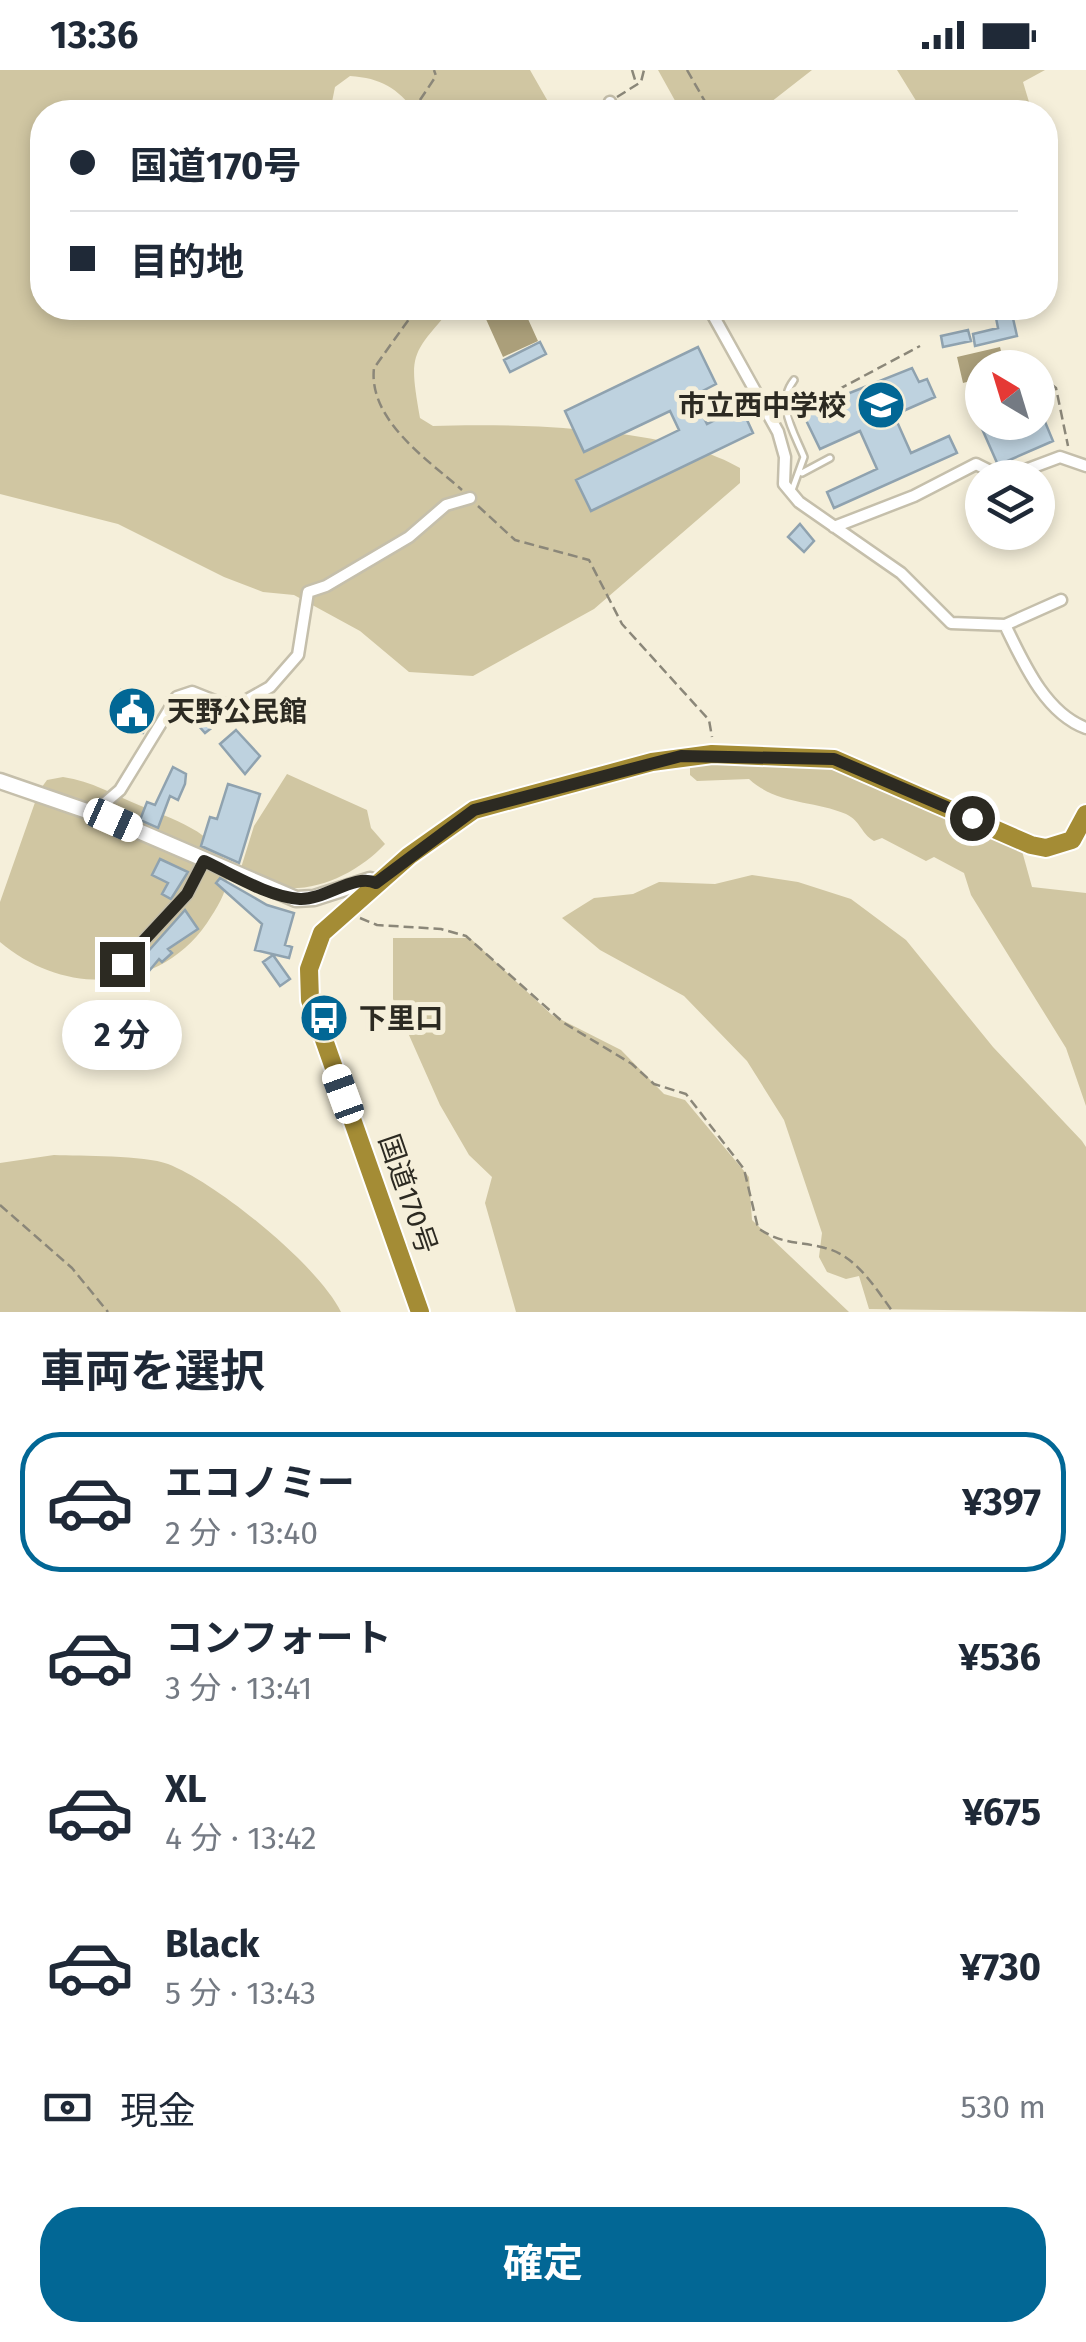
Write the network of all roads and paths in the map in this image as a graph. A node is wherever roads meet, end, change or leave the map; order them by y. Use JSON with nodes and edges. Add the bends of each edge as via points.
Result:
{"nodes":[{"id":1,"x":434,"y":70,"type":"edge"},
{"id":2,"x":632,"y":70,"type":"edge"},
{"id":3,"x":644,"y":70,"type":"edge"},
{"id":4,"x":687,"y":70,"type":"edge"},
{"id":5,"x":636,"y":85,"type":"junction"},
{"id":6,"x":420,"y":100,"type":"edge"},
{"id":7,"x":619,"y":100,"type":"edge"},
{"id":8,"x":704,"y":100,"type":"edge"},
{"id":9,"x":408,"y":320,"type":"edge"},
{"id":10,"x":716,"y":320,"type":"edge"},
{"id":11,"x":920,"y":346,"type":"dead end"},
{"id":12,"x":794,"y":380,"type":"dead end"},
{"id":13,"x":1055,"y":387,"type":"edge"},
{"id":14,"x":789,"y":419,"type":"junction"},
{"id":15,"x":1066,"y":457,"type":"junction"},
{"id":16,"x":830,"y":458,"type":"dead end"},
{"id":17,"x":1055,"y":461,"type":"edge"},
{"id":18,"x":1086,"y":466,"type":"edge"},
{"id":19,"x":965,"y":470,"type":"edge"},
{"id":20,"x":801,"y":473,"type":"junction"},
{"id":21,"x":791,"y":493,"type":"junction"},
{"id":22,"x":470,"y":498,"type":"junction"},
{"id":23,"x":834,"y":527,"type":"junction"},
{"id":24,"x":1061,"y":600,"type":"dead end"},
{"id":25,"x":1005,"y":625,"type":"junction"},
{"id":26,"x":1086,"y":728,"type":"edge"},
{"id":27,"x":712,"y":754,"type":"junction"},
{"id":28,"x":0,"y":781,"type":"edge"},
{"id":29,"x":92,"y":814,"type":"junction"},
{"id":30,"x":1086,"y":814,"type":"edge"},
{"id":31,"x":204,"y":861,"type":"junction"},
{"id":32,"x":376,"y":883,"type":"junction"},
{"id":33,"x":345,"y":908,"type":"junction"},
{"id":34,"x":122,"y":964,"type":"dead end"},
{"id":35,"x":0,"y":1205,"type":"edge"},
{"id":36,"x":108,"y":1312,"type":"edge"},
{"id":37,"x":420,"y":1312,"type":"edge"},
{"id":38,"x":893,"y":1312,"type":"edge"}],
"edges":[{"from":1,"to":6,"type":"path"},
{"from":2,"to":5,"type":"path"},
{"from":3,"to":5,"type":"path"},
{"from":4,"to":8,"type":"path"},
{"from":5,"to":7,"type":"path"},
{"from":9,"to":22,"type":"path","via":[[373,379],[398,433]]},
{"from":10,"to":21,"type":"street","via":[[778,432]]},
{"from":11,"to":14,"type":"path","via":[[812,400]]},
{"from":12,"to":14,"type":"lane","via":[[785,392]]},
{"from":13,"to":15,"type":"path"},
{"from":14,"to":20,"type":"lane","via":[[804,457]]},
{"from":15,"to":17,"type":"street"},
{"from":15,"to":18,"type":"street"},
{"from":16,"to":20,"type":"lane"},
{"from":19,"to":23,"type":"street"},
{"from":20,"to":21,"type":"lane"},
{"from":21,"to":23,"type":"street"},
{"from":22,"to":27,"type":"path","via":[[515,540],[589,560],[622,624],[710,720]]},
{"from":22,"to":29,"type":"street","via":[[446,504],[410,537],[326,586],[313,587],[298,655],[248,704],[222,704],[192,692],[177,697],[120,790]]},
{"from":23,"to":25,"type":"street","via":[[901,573],[950,623]]},
{"from":24,"to":25,"type":"street"},
{"from":25,"to":26,"type":"street","via":[[1040,689]]},
{"from":27,"to":30,"type":"highway","name":"国道170号","via":[[834,759],[1046,848],[1072,840]]},
{"from":27,"to":32,"type":"highway","name":"国道170号","via":[[652,762],[474,810]]},
{"from":28,"to":29,"type":"street"},
{"from":29,"to":31,"type":"street"},
{"from":31,"to":32,"type":"street","via":[[296,899]]},
{"from":31,"to":34,"type":"street","via":[[187,894]]},
{"from":32,"to":33,"type":"highway","name":"国道170号"},
{"from":33,"to":37,"type":"highway","name":"国道170号","via":[[322,933],[309,969],[310,1000]]},
{"from":33,"to":38,"type":"path","via":[[377,925],[466,936],[564,1023],[654,1084],[686,1094],[744,1169],[758,1228],[784,1244],[826,1248],[848,1260]]},
{"from":35,"to":36,"type":"path","via":[[72,1268]]}]}
